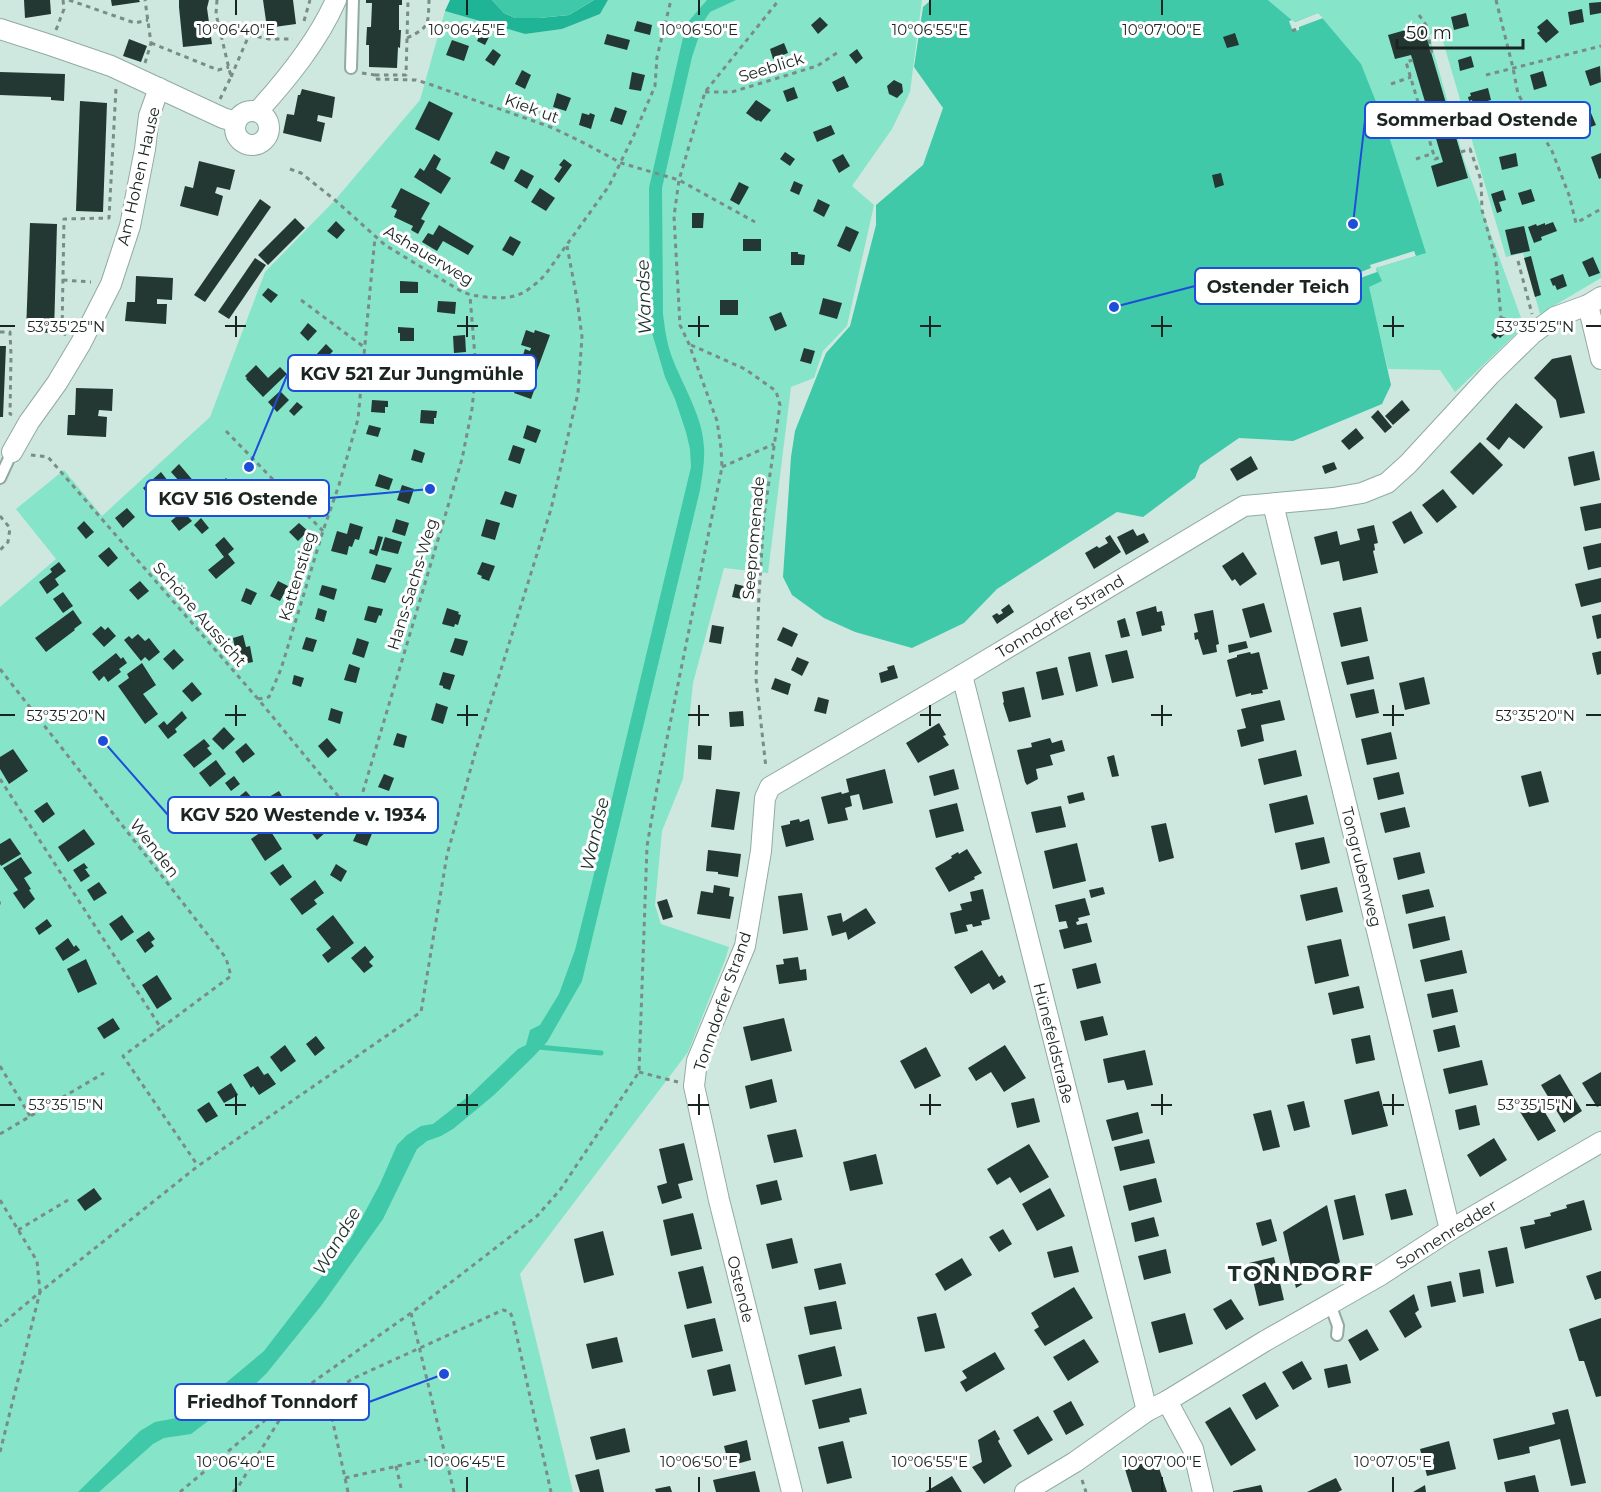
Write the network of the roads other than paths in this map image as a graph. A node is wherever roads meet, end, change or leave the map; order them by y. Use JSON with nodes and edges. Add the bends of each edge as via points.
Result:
{"nodes":[{"id":1,"x":336,"y":0,"type":"edge"},
{"id":2,"x":353,"y":0,"type":"edge"},
{"id":3,"x":0,"y":29,"type":"edge"},
{"id":4,"x":351,"y":68,"type":"road end"},
{"id":5,"x":159,"y":88,"type":"junction"},
{"id":6,"x":258,"y":111,"type":"junction"},
{"id":7,"x":236,"y":122,"type":"junction"},
{"id":8,"x":1594,"y":301,"type":"edge"},
{"id":9,"x":1601,"y":358,"type":"edge"},
{"id":10,"x":12,"y":452,"type":"joint"},
{"id":11,"x":0,"y":478,"type":"edge"},
{"id":12,"x":1273,"y":504,"type":"junction"},
{"id":13,"x":962,"y":675,"type":"junction"},
{"id":14,"x":694,"y":1086,"type":"joint"},
{"id":15,"x":1601,"y":1142,"type":"edge"},
{"id":16,"x":1450,"y":1230,"type":"junction"},
{"id":17,"x":1330,"y":1304,"type":"junction"},
{"id":18,"x":1337,"y":1335,"type":"dead end"},
{"id":19,"x":1167,"y":1401,"type":"junction"},
{"id":20,"x":1147,"y":1411,"type":"junction"},
{"id":21,"x":792,"y":1492,"type":"edge"},
{"id":22,"x":1025,"y":1492,"type":"edge"},
{"id":23,"x":1203,"y":1492,"type":"edge"}],
"edges":[{"from":1,"to":6,"type":"street","via":[[318,34]]},
{"from":2,"to":4,"type":"lane"},
{"from":3,"to":5,"type":"street","name":"Am Hohen Hause","via":[[117,69]]},
{"from":5,"to":7,"type":"street","name":"Am Hohen Hause"},
{"from":5,"to":10,"type":"street","name":"Am Hohen Hause","via":[[149,116],[130,226],[111,284],[81,343]]},
{"from":6,"to":7,"type":"street","via":[[242,113]]},
{"from":6,"to":7,"type":"street","via":[[269,128],[266,138],[256,144],[246,144],[238,137]]},
{"from":8,"to":9,"type":"street"},
{"from":8,"to":12,"type":"street","name":"Tonndorfer Strand","via":[[1555,317],[1532,334],[1387,483],[1362,493]]},
{"from":10,"to":11,"type":"lane"},
{"from":12,"to":13,"type":"street","name":"Tonndorfer Strand","via":[[1244,506]]},
{"from":12,"to":16,"type":"street","name":"Tongrubenweg"},
{"from":13,"to":14,"type":"street","name":"Tonndorfer Strand","via":[[770,787],[765,798],[761,851],[745,946],[697,1061]]},
{"from":13,"to":20,"type":"street","name":"Hünefeldstraße"},
{"from":14,"to":21,"type":"street","name":"Ostende"},
{"from":15,"to":16,"type":"street","name":"Sonnenredder"},
{"from":16,"to":17,"type":"street","name":"Sonnenredder"},
{"from":17,"to":18,"type":"lane"},
{"from":17,"to":19,"type":"street","name":"Sonnenredder"},
{"from":19,"to":20,"type":"street","name":"Sonnenredder"},
{"from":19,"to":23,"type":"street","via":[[1193,1449]]},
{"from":20,"to":22,"type":"street","name":"Sonnenredder"}]}
